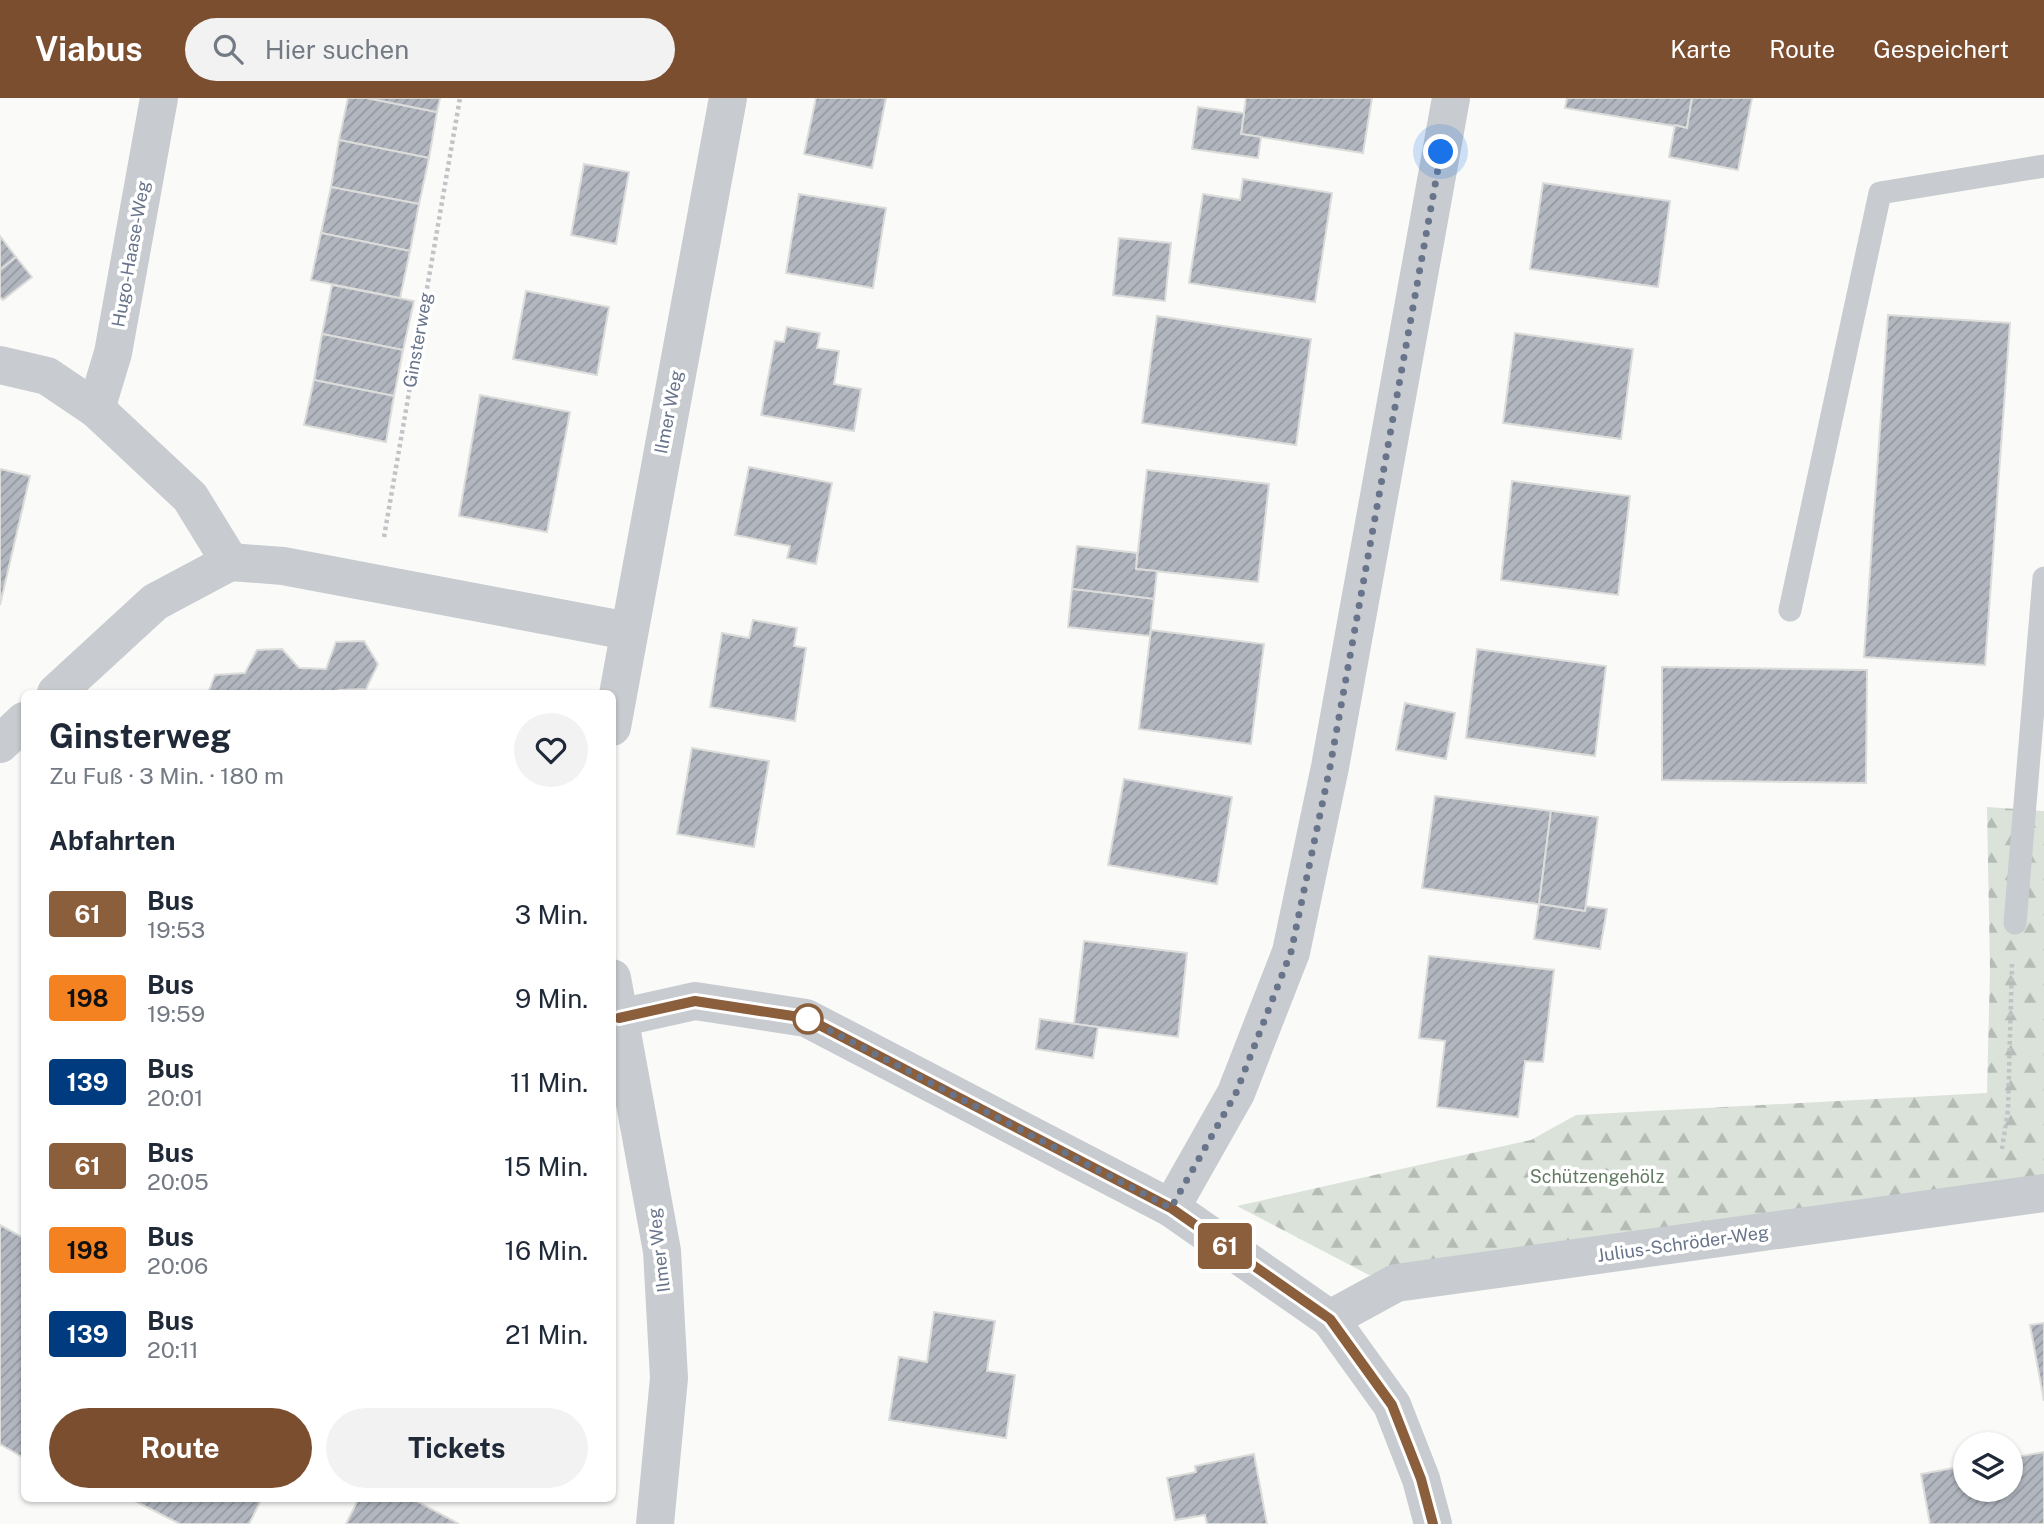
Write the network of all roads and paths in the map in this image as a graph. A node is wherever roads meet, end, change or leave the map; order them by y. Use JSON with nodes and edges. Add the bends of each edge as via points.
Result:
{"nodes":[{"id":1,"x":159,"y":98,"type":"edge"},
{"id":2,"x":460,"y":98,"type":"edge"},
{"id":3,"x":728,"y":98,"type":"edge"},
{"id":4,"x":1451,"y":98,"type":"edge"},
{"id":5,"x":2044,"y":166,"type":"edge"},
{"id":6,"x":0,"y":365,"type":"edge"},
{"id":7,"x":96,"y":409,"type":"junction"},
{"id":8,"x":230,"y":562,"type":"junction"},
{"id":9,"x":2044,"y":578,"type":"edge"},
{"id":10,"x":376,"y":583,"type":"junction"},
{"id":11,"x":1790,"y":610,"type":"dead end"},
{"id":12,"x":628,"y":631,"type":"junction"},
{"id":13,"x":58,"y":690,"type":"edge"},
{"id":14,"x":616,"y":703,"type":"edge"},
{"id":15,"x":21,"y":724,"type":"edge"},
{"id":16,"x":0,"y":744,"type":"edge"},
{"id":17,"x":2015,"y":923,"type":"joint"},
{"id":18,"x":616,"y":1001,"type":"edge"},
{"id":19,"x":619,"y":1018,"type":"junction"},
{"id":20,"x":2044,"y":1193,"type":"edge"},
{"id":21,"x":1993,"y":1202,"type":"junction"},
{"id":22,"x":1171,"y":1208,"type":"junction"},
{"id":23,"x":1330,"y":1319,"type":"junction"},
{"id":24,"x":655,"y":1524,"type":"edge"},
{"id":25,"x":1433,"y":1524,"type":"edge"}],
"edges":[{"from":1,"to":7,"type":"street","name":"Hugo-Haase-Weg","via":[[113,354]]},
{"from":2,"to":10,"type":"path","name":"Ginsterweg"},
{"from":3,"to":12,"type":"street","name":"Ilmer Weg"},
{"from":4,"to":22,"type":"street","via":[[1330,767],[1291,952],[1236,1093]]},
{"from":5,"to":11,"type":"lane","via":[[1880,193]]},
{"from":6,"to":7,"type":"street","via":[[47,376]]},
{"from":7,"to":8,"type":"street","via":[[190,497]]},
{"from":8,"to":10,"type":"street","via":[[283,566]]},
{"from":8,"to":13,"type":"street","via":[[155,602]]},
{"from":9,"to":17,"type":"lane"},
{"from":10,"to":12,"type":"street"},
{"from":12,"to":14,"type":"street","name":"Ilmer Weg"},
{"from":15,"to":16,"type":"street"},
{"from":17,"to":21,"type":"path","via":[[2008,1110]]},
{"from":18,"to":19,"type":"street","name":"Ilmer Weg"},
{"from":19,"to":22,"type":"street","via":[[695,1001],[806,1018]]},
{"from":19,"to":24,"type":"street","name":"Ilmer Weg","via":[[662,1251],[670,1378]]},
{"from":20,"to":21,"type":"street","name":"Julius-Schröder-Weg"},
{"from":21,"to":23,"type":"street","name":"Julius-Schröder-Weg","via":[[1396,1283]]},
{"from":22,"to":23,"type":"street"},
{"from":23,"to":25,"type":"street","via":[[1392,1405]]}]}
